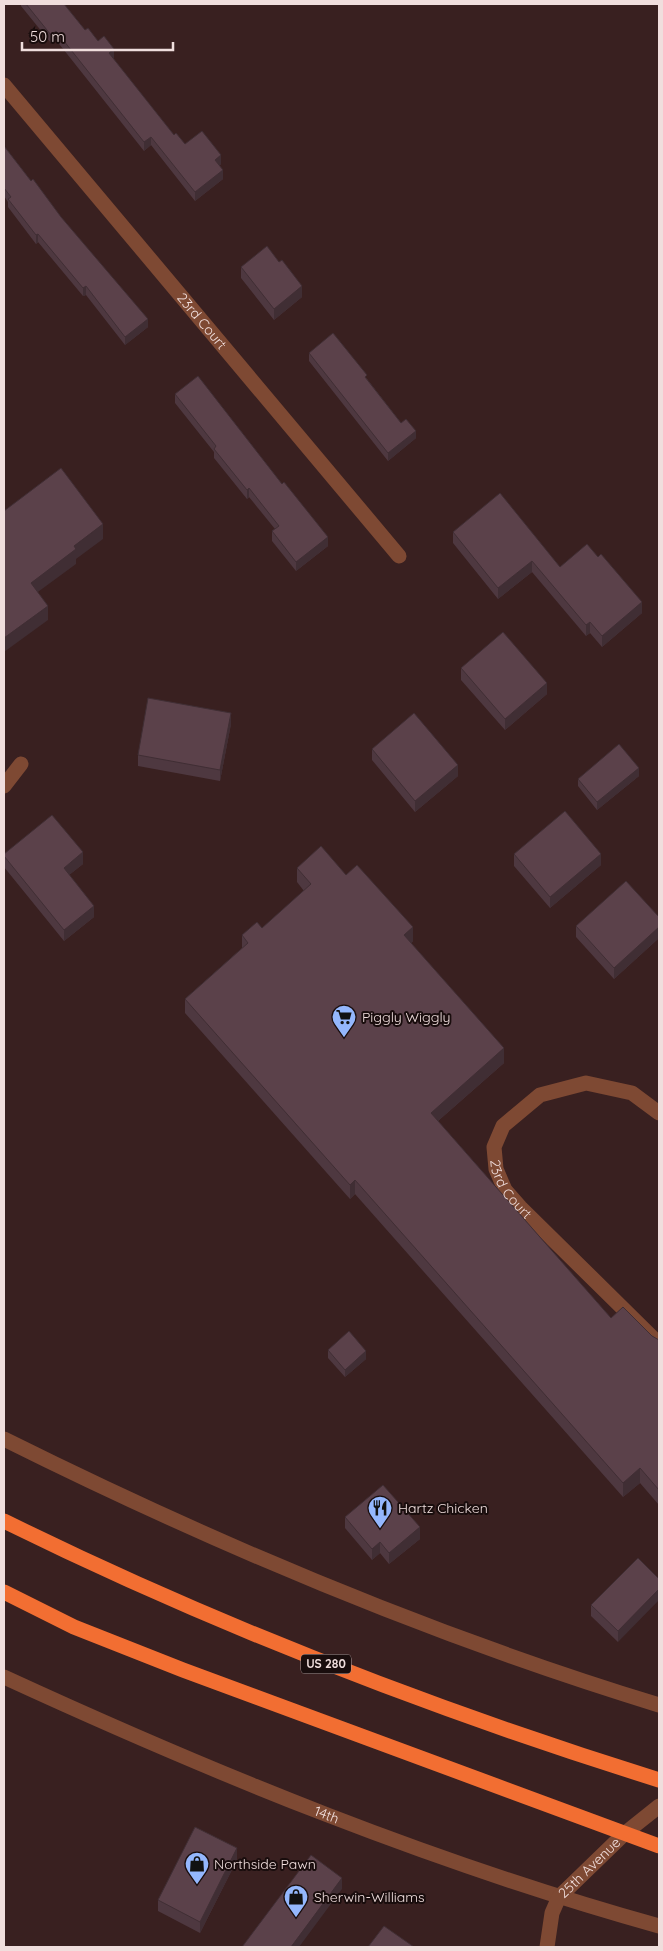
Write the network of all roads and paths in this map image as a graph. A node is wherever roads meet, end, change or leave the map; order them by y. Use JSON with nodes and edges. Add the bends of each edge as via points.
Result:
{"nodes":[{"id":1,"x":4,"y":85,"type":"edge"},
{"id":2,"x":400,"y":556,"type":"dead end"},
{"id":3,"x":21,"y":764,"type":"dead end"},
{"id":4,"x":4,"y":786,"type":"edge"},
{"id":5,"x":659,"y":1114,"type":"edge"},
{"id":6,"x":659,"y":1344,"type":"edge"},
{"id":7,"x":4,"y":1439,"type":"edge"},
{"id":8,"x":4,"y":1521,"type":"edge"},
{"id":9,"x":4,"y":1592,"type":"edge"},
{"id":10,"x":4,"y":1677,"type":"edge"},
{"id":11,"x":659,"y":1704,"type":"edge"},
{"id":12,"x":659,"y":1780,"type":"edge"},
{"id":13,"x":659,"y":1806,"type":"edge"},
{"id":14,"x":624,"y":1834,"type":"junction"},
{"id":15,"x":659,"y":1846,"type":"edge"},
{"id":16,"x":559,"y":1897,"type":"junction"},
{"id":17,"x":659,"y":1926,"type":"edge"},
{"id":18,"x":547,"y":1947,"type":"edge"}],
"edges":[{"from":1,"to":2,"type":"street","name":"23rd Court"},
{"from":3,"to":4,"type":"street"},
{"from":5,"to":6,"type":"street","name":"23rd Court","via":[[632,1093],[586,1083],[540,1095],[503,1126],[494,1147],[496,1169],[505,1190]]},
{"from":7,"to":11,"type":"street","via":[[178,1522],[295,1573],[528,1661]]},
{"from":8,"to":12,"type":"highway","number":"US 280","via":[[172,1600],[303,1655],[435,1706]]},
{"from":9,"to":14,"type":"highway","via":[[74,1626],[183,1670]]},
{"from":10,"to":16,"type":"street","name":"14th","via":[[212,1770],[335,1819]]},
{"from":13,"to":14,"type":"street","name":"25th Avenue"},
{"from":14,"to":15,"type":"highway"},
{"from":14,"to":16,"type":"street","name":"25th Avenue"},
{"from":16,"to":17,"type":"street","name":"14th"},
{"from":16,"to":18,"type":"street","name":"25th Avenue","via":[[552,1913]]}]}
